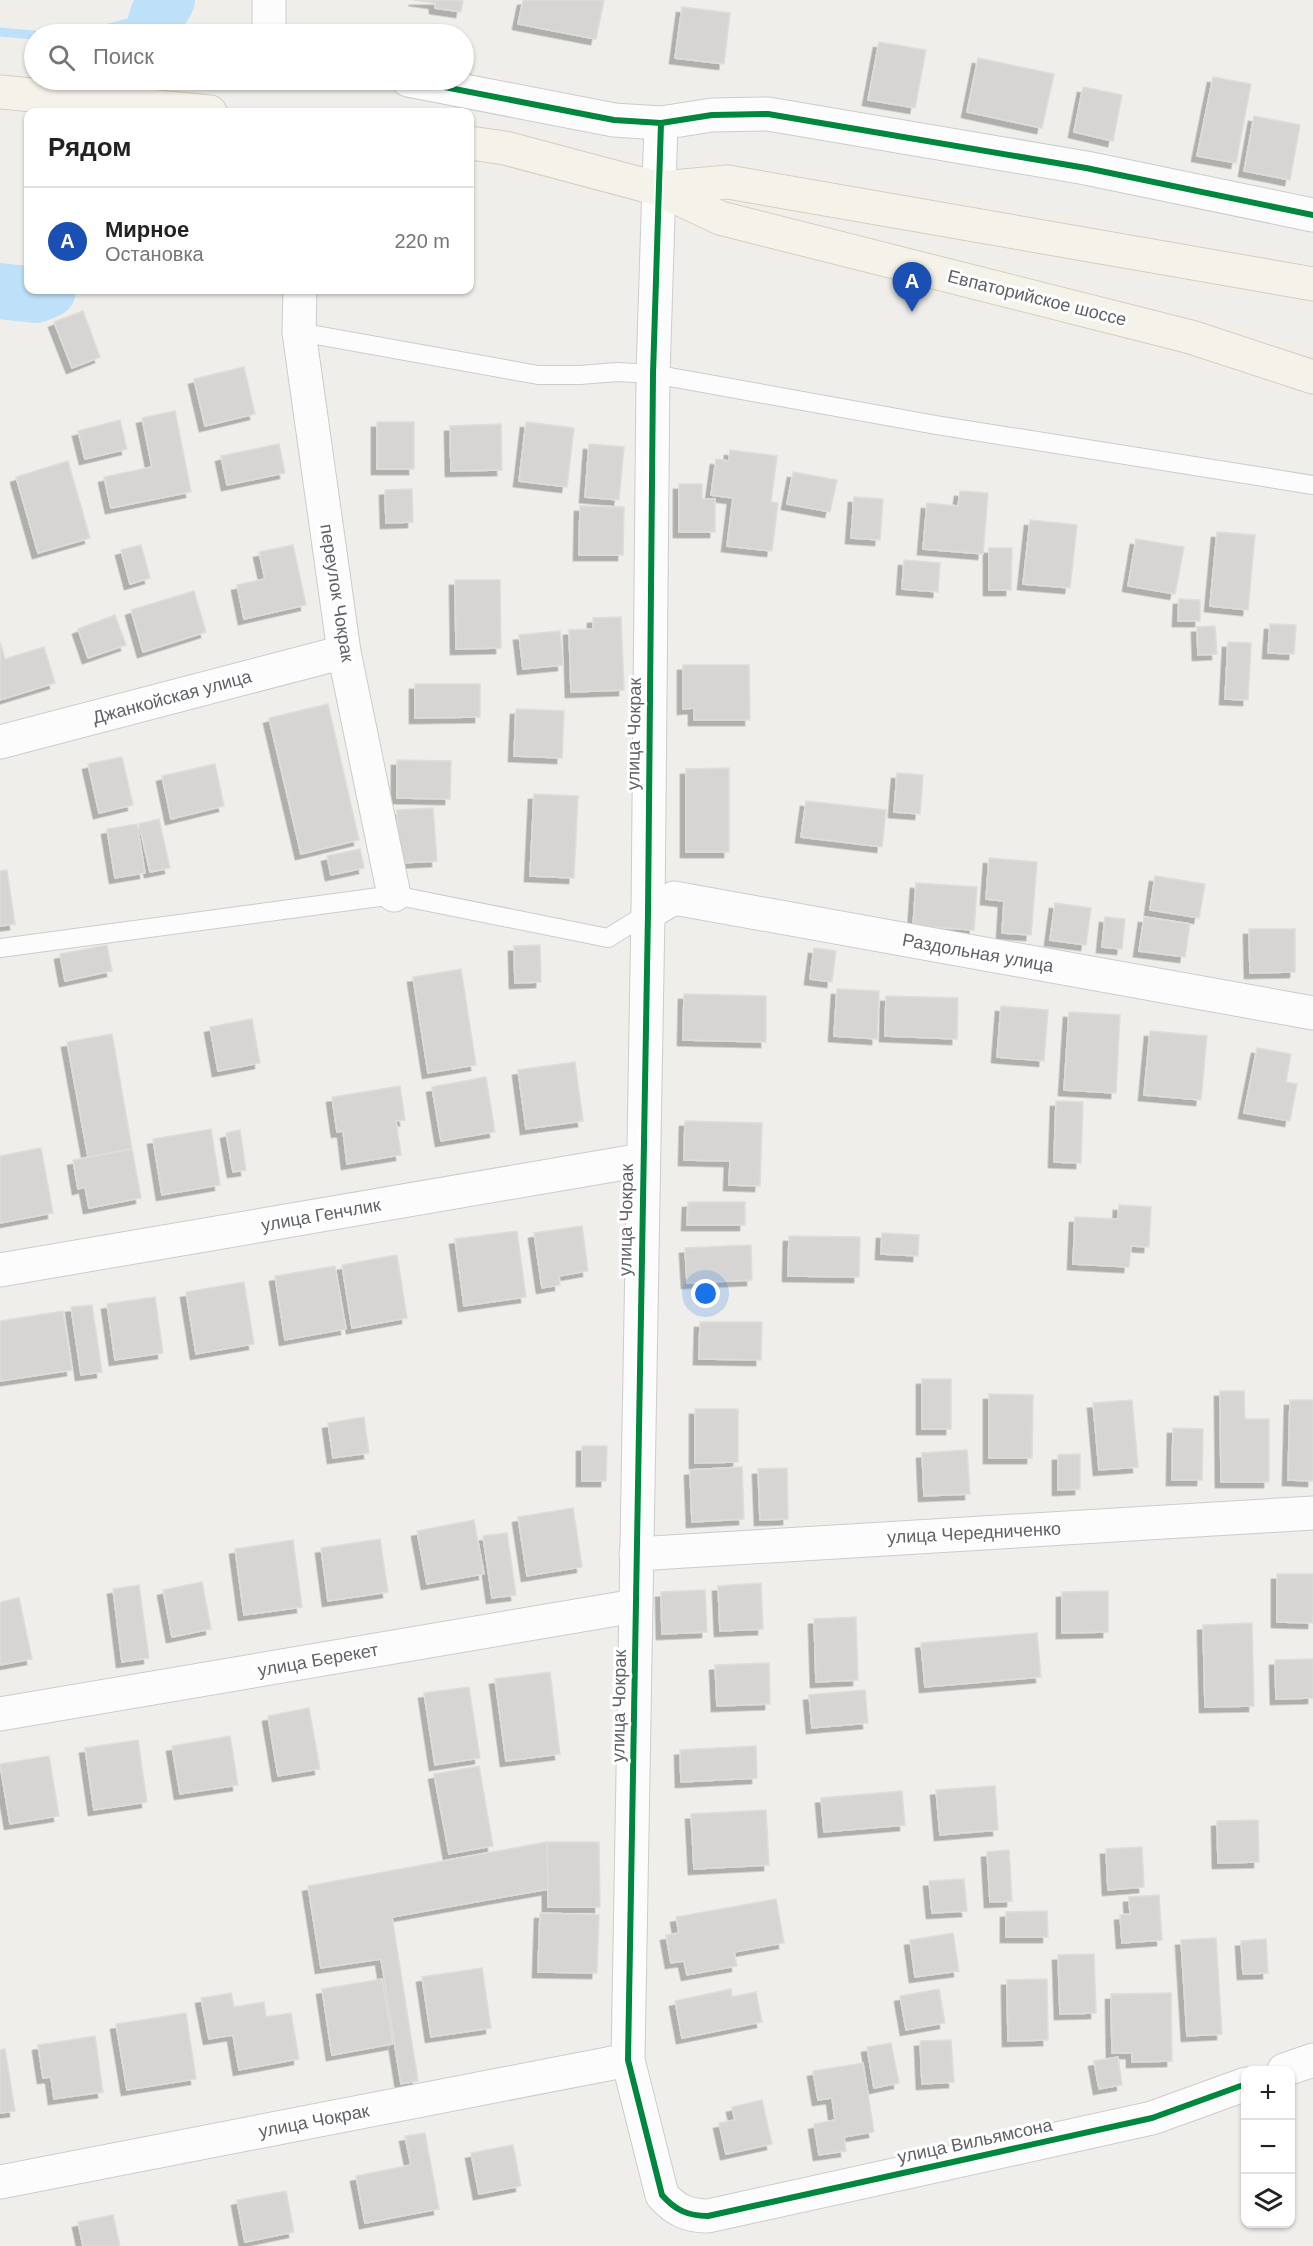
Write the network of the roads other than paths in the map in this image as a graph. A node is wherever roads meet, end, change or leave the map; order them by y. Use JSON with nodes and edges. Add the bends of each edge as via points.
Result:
{"nodes":[{"id":1,"x":269,"y":0,"type":"edge"},
{"id":2,"x":269,"y":24,"type":"edge"},
{"id":3,"x":460,"y":90,"type":"edge"},
{"id":4,"x":0,"y":92,"type":"edge"},
{"id":5,"x":168,"y":108,"type":"edge"},
{"id":6,"x":661,"y":123,"type":"junction"},
{"id":7,"x":474,"y":144,"type":"edge"},
{"id":8,"x":659,"y":189,"type":"junction"},
{"id":9,"x":1313,"y":215,"type":"edge"},
{"id":10,"x":1313,"y":284,"type":"edge"},
{"id":11,"x":300,"y":294,"type":"edge"},
{"id":12,"x":299,"y":332,"type":"junction"},
{"id":13,"x":653,"y":374,"type":"junction"},
{"id":14,"x":1313,"y":377,"type":"edge"},
{"id":15,"x":1313,"y":485,"type":"edge"},
{"id":16,"x":344,"y":652,"type":"junction"},
{"id":17,"x":0,"y":742,"type":"edge"},
{"id":18,"x":394,"y":895,"type":"junction"},
{"id":19,"x":648,"y":913,"type":"junction"},
{"id":20,"x":0,"y":948,"type":"edge"},
{"id":21,"x":1313,"y":1013,"type":"edge"},
{"id":22,"x":642,"y":1160,"type":"junction"},
{"id":23,"x":0,"y":1270,"type":"edge"},
{"id":24,"x":1313,"y":1513,"type":"edge"},
{"id":25,"x":636,"y":1554,"type":"junction"},
{"id":26,"x":635,"y":1606,"type":"junction"},
{"id":27,"x":0,"y":1714,"type":"edge"},
{"id":28,"x":628,"y":2060,"type":"junction"},
{"id":29,"x":1313,"y":2060,"type":"edge"},
{"id":30,"x":1295,"y":2066,"type":"edge"},
{"id":31,"x":1241,"y":2085,"type":"edge"},
{"id":32,"x":0,"y":2182,"type":"edge"},
{"id":33,"x":708,"y":2216,"type":"joint"}],
"edges":[{"from":1,"to":2,"type":"street"},
{"from":3,"to":6,"type":"street","via":[[614,120]]},
{"from":4,"to":5,"type":"main road"},
{"from":6,"to":8,"type":"street","name":"улица Чокрак"},
{"from":6,"to":9,"type":"street","via":[[712,115],[768,114],[1086,168]]},
{"from":7,"to":8,"type":"main road","name":"Евпаторийское шоссе","via":[[505,148]]},
{"from":8,"to":10,"type":"main road","name":"Евпаторийское шоссе","via":[[728,182]]},
{"from":8,"to":13,"type":"street","name":"улица Чокрак"},
{"from":8,"to":14,"type":"main road","name":"Евпаторийское шоссе","via":[[720,218],[1191,337]]},
{"from":11,"to":12,"type":"street","name":"переулок Чокрак"},
{"from":12,"to":13,"type":"lane","via":[[538,375]]},
{"from":12,"to":16,"type":"street","name":"переулок Чокрак"},
{"from":13,"to":15,"type":"lane","via":[[936,425]]},
{"from":13,"to":19,"type":"street","name":"улица Чокрак"},
{"from":16,"to":17,"type":"street","name":"Джанкойская улица"},
{"from":16,"to":18,"type":"street","name":"переулок Чокрак"},
{"from":18,"to":19,"type":"lane","via":[[608,938]]},
{"from":18,"to":20,"type":"lane"},
{"from":19,"to":21,"type":"street","name":"Раздольная улица","via":[[674,898]]},
{"from":19,"to":22,"type":"street","name":"улица Чокрак"},
{"from":22,"to":23,"type":"street","name":"улица Генчлик"},
{"from":22,"to":25,"type":"street","name":"улица Чокрак"},
{"from":24,"to":25,"type":"street","name":"улица Чередниченко"},
{"from":25,"to":26,"type":"street","name":"улица Чокрак"},
{"from":26,"to":27,"type":"street","name":"улица Берекет"},
{"from":26,"to":28,"type":"street","name":"улица Чокрак"},
{"from":28,"to":32,"type":"street","name":"улица Чокрак"},
{"from":28,"to":33,"type":"street","name":"улица Чокрак","via":[[662,2195],[682,2212]]},
{"from":29,"to":30,"type":"street"},
{"from":31,"to":33,"type":"street","name":"улица Вильямсона","via":[[1152,2118]]}]}
